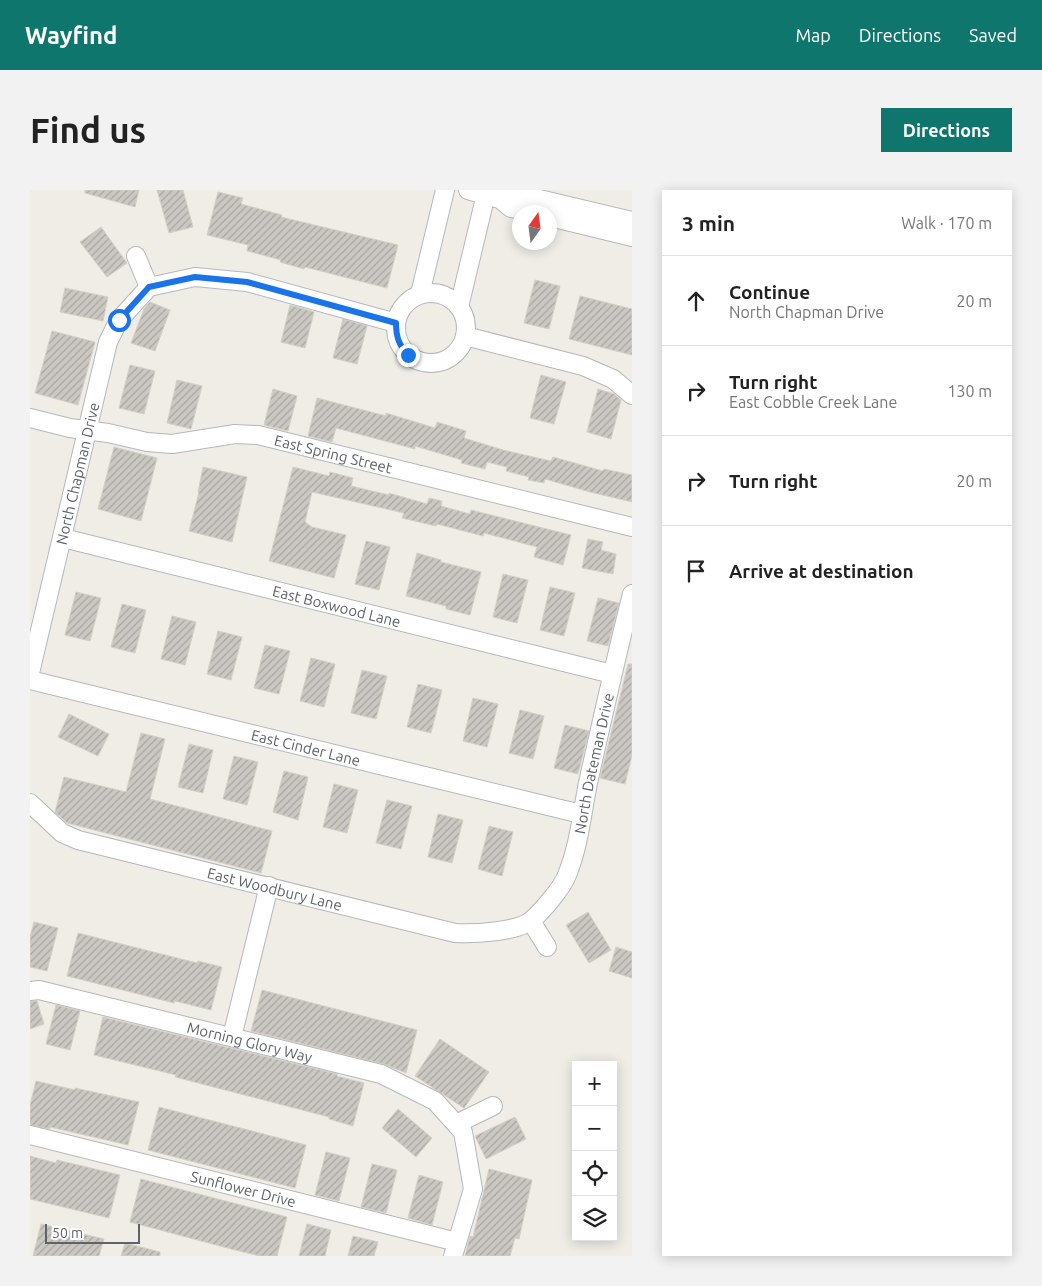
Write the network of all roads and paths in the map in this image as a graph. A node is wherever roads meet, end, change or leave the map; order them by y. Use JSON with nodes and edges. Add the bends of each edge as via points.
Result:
{"nodes":[{"id":1,"x":445,"y":190,"type":"edge"},
{"id":2,"x":468,"y":190,"type":"edge"},
{"id":3,"x":491,"y":194,"type":"edge"},
{"id":4,"x":512,"y":208,"type":"edge"},
{"id":5,"x":557,"y":219,"type":"edge"},
{"id":6,"x":632,"y":221,"type":"edge"},
{"id":7,"x":632,"y":238,"type":"edge"},
{"id":8,"x":136,"y":256,"type":"dead end"},
{"id":9,"x":149,"y":287,"type":"junction"},
{"id":10,"x":420,"y":294,"type":"junction"},
{"id":11,"x":459,"y":307,"type":"junction"},
{"id":12,"x":396,"y":323,"type":"junction"},
{"id":13,"x":465,"y":336,"type":"junction"},
{"id":14,"x":632,"y":395,"type":"edge"},
{"id":15,"x":30,"y":418,"type":"edge"},
{"id":16,"x":87,"y":429,"type":"junction"},
{"id":17,"x":632,"y":527,"type":"edge"},
{"id":18,"x":63,"y":538,"type":"junction"},
{"id":19,"x":632,"y":594,"type":"edge"},
{"id":20,"x":30,"y":673,"type":"edge"},
{"id":21,"x":612,"y":674,"type":"junction"},
{"id":22,"x":30,"y":680,"type":"edge"},
{"id":23,"x":30,"y":804,"type":"edge"},
{"id":24,"x":581,"y":814,"type":"junction"},
{"id":25,"x":269,"y":886,"type":"junction"},
{"id":26,"x":531,"y":921,"type":"junction"},
{"id":27,"x":547,"y":947,"type":"dead end"},
{"id":28,"x":30,"y":991,"type":"edge"},
{"id":29,"x":232,"y":1037,"type":"junction"},
{"id":30,"x":493,"y":1106,"type":"dead end"},
{"id":31,"x":456,"y":1124,"type":"junction"},
{"id":32,"x":30,"y":1135,"type":"edge"},
{"id":33,"x":455,"y":1249,"type":"edge"}],
"edges":[{"from":1,"to":10,"type":"street"},
{"from":2,"to":3,"type":"street"},
{"from":3,"to":4,"type":"street"},
{"from":3,"to":6,"type":"street","via":[[514,193]]},
{"from":3,"to":11,"type":"street"},
{"from":5,"to":7,"type":"street"},
{"from":8,"to":9,"type":"street"},
{"from":9,"to":12,"type":"street","via":[[195,277],[247,282]]},
{"from":9,"to":16,"type":"street","name":"North Chapman Drive","via":[[119,320],[108,342]]},
{"from":10,"to":11,"type":"street","via":[[441,294]]},
{"from":10,"to":12,"type":"street","via":[[404,305]]},
{"from":11,"to":13,"type":"street","via":[[464,316]]},
{"from":12,"to":13,"type":"street","via":[[400,346],[418,361],[442,362],[461,347]]},
{"from":13,"to":14,"type":"street","via":[[583,366],[614,379]]},
{"from":15,"to":16,"type":"street","name":"East Spring Street"},
{"from":16,"to":17,"type":"street","name":"East Spring Street","via":[[172,444],[234,434],[258,435]]},
{"from":16,"to":18,"type":"street","name":"North Chapman Drive"},
{"from":18,"to":20,"type":"street","name":"North Chapman Drive"},
{"from":18,"to":21,"type":"street","name":"East Boxwood Lane"},
{"from":19,"to":21,"type":"street","name":"North Dateman Drive"},
{"from":21,"to":24,"type":"street","name":"North Dateman Drive"},
{"from":22,"to":24,"type":"street","name":"East Cinder Lane"},
{"from":23,"to":25,"type":"street","name":"East Woodbury Lane","via":[[62,833],[78,840]]},
{"from":24,"to":26,"type":"street","name":"North Dateman Drive","via":[[567,876]]},
{"from":25,"to":26,"type":"street","name":"East Woodbury Lane","via":[[455,933],[506,930]]},
{"from":25,"to":29,"type":"street"},
{"from":26,"to":27,"type":"street"},
{"from":28,"to":29,"type":"street","name":"Morning Glory Way","via":[[39,990]]},
{"from":29,"to":31,"type":"street","name":"Morning Glory Way","via":[[382,1074],[435,1101]]},
{"from":30,"to":31,"type":"street"},
{"from":31,"to":33,"type":"street","name":"Morning Glory Way","via":[[463,1132],[473,1189]]},
{"from":32,"to":33,"type":"street","name":"Sunflower Drive"}]}
